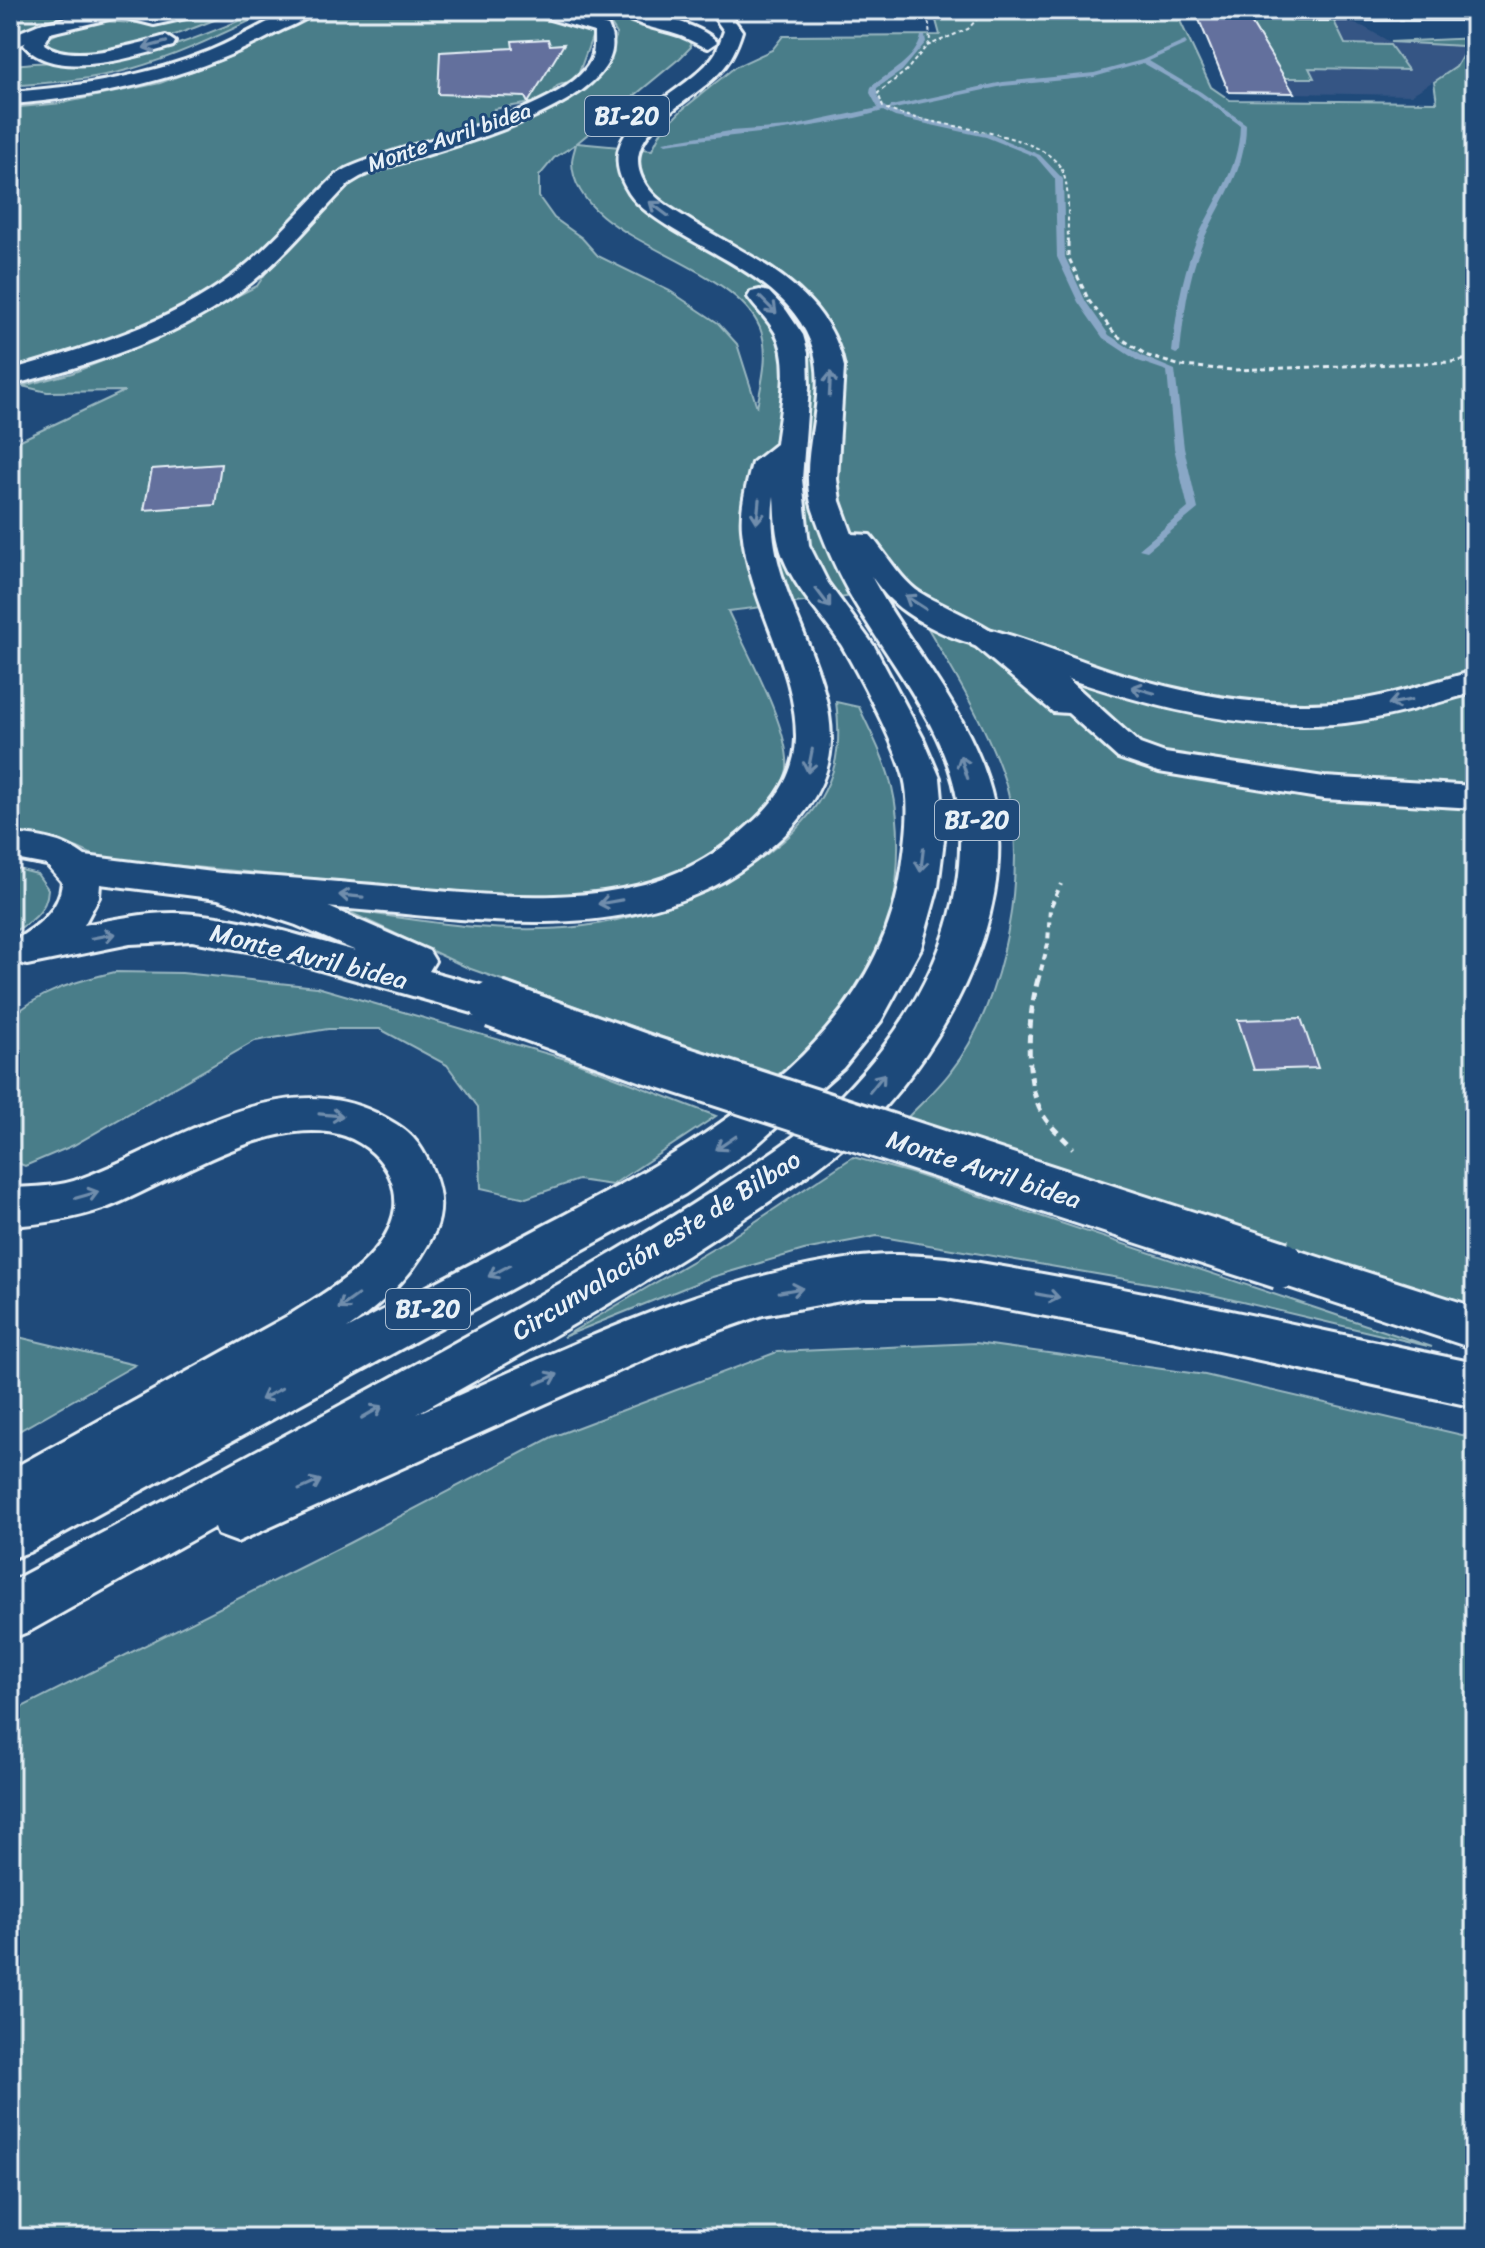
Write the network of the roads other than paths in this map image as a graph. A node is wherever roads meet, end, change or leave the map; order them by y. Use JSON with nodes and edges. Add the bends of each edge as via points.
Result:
{"nodes":[{"id":1,"x":123,"y":10,"type":"edge"},
{"id":2,"x":198,"y":10,"type":"edge"},
{"id":3,"x":285,"y":10,"type":"edge"},
{"id":4,"x":307,"y":10,"type":"edge"},
{"id":5,"x":539,"y":10,"type":"edge"},
{"id":6,"x":718,"y":10,"type":"edge"},
{"id":7,"x":628,"y":11,"type":"edge"},
{"id":8,"x":1281,"y":11,"type":"edge"},
{"id":9,"x":1403,"y":12,"type":"edge"},
{"id":10,"x":1475,"y":14,"type":"edge"},
{"id":11,"x":682,"y":15,"type":"edge"},
{"id":12,"x":44,"y":29,"type":"junction"},
{"id":13,"x":1429,"y":32,"type":"dead end"},
{"id":14,"x":191,"y":34,"type":"dead end"},
{"id":15,"x":10,"y":43,"type":"edge"},
{"id":16,"x":50,"y":57,"type":"junction"},
{"id":17,"x":10,"y":62,"type":"edge"},
{"id":18,"x":10,"y":90,"type":"edge"},
{"id":19,"x":10,"y":98,"type":"edge"},
{"id":20,"x":616,"y":126,"type":"dead end"},
{"id":21,"x":623,"y":206,"type":"dead end"},
{"id":22,"x":10,"y":378,"type":"edge"},
{"id":23,"x":789,"y":444,"type":"junction"},
{"id":24,"x":824,"y":462,"type":"junction"},
{"id":25,"x":984,"y":638,"type":"junction"},
{"id":26,"x":1049,"y":660,"type":"junction"},
{"id":27,"x":1475,"y":681,"type":"edge"},
{"id":28,"x":1098,"y":725,"type":"junction"},
{"id":29,"x":1475,"y":797,"type":"edge"},
{"id":30,"x":10,"y":846,"type":"edge"},
{"id":31,"x":75,"y":868,"type":"junction"},
{"id":32,"x":221,"y":886,"type":"junction"},
{"id":33,"x":18,"y":954,"type":"edge"},
{"id":34,"x":494,"y":1004,"type":"junction"},
{"id":35,"x":10,"y":1207,"type":"edge"},
{"id":36,"x":1475,"y":1328,"type":"edge"},
{"id":37,"x":1475,"y":1385,"type":"edge"},
{"id":38,"x":10,"y":1498,"type":"edge"},
{"id":39,"x":10,"y":1534,"type":"edge"},
{"id":40,"x":10,"y":1612,"type":"edge"},
{"id":41,"x":10,"y":1623,"type":"edge"}],
"edges":[{"from":1,"to":2,"type":"street","via":[[154,20]]},
{"from":1,"to":12,"type":"main road"},
{"from":3,"to":18,"type":"main road","via":[[157,65]]},
{"from":4,"to":19,"type":"main road","via":[[233,48],[171,71],[91,89]]},
{"from":5,"to":22,"type":"street","name":"Monte Avril bidea","via":[[602,30],[598,66],[581,84],[525,113],[362,166],[231,286],[89,355]]},
{"from":24,"to":6,"type":"main road","name":"Circunvalación este de Bilbao","number":"BI-20","one_way":true,"via":[[831,369],[814,319],[775,280],[660,210],[634,186],[627,171],[632,142],[641,129],[729,51],[733,31]]},
{"from":7,"to":11,"type":"main road","via":[[643,20]]},
{"from":8,"to":9,"type":"street"},
{"from":9,"to":10,"type":"street"},
{"from":9,"to":13,"type":"street","via":[[1417,30]]},
{"from":11,"to":20,"type":"main road","number":"BI-20","via":[[707,26],[704,55]]},
{"from":12,"to":15,"type":"main road"},
{"from":12,"to":16,"type":"main road","via":[[34,45]]},
{"from":14,"to":16,"type":"main road","one_way":true,"via":[[123,53]]},
{"from":16,"to":17,"type":"main road"},
{"from":21,"to":23,"type":"main road","name":"Circunvalación este de Bilbao","number":"BI-20","one_way":true,"via":[[740,281],[777,315],[795,353]]},
{"from":23,"to":32,"type":"main road","one_way":true,"via":[[766,463],[756,526],[775,605],[804,677],[814,727],[812,765],[798,797],[735,858],[643,896],[587,906],[517,909]]},
{"from":23,"to":39,"type":"main road","name":"Circunvalación este de Bilbao","number":"BI-20","one_way":true,"via":[[794,545],[813,585],[858,646],[922,778],[926,832],[919,887],[901,948],[866,1010],[806,1077],[738,1135],[669,1181]]},
{"from":25,"to":24,"type":"main road","one_way":true,"via":[[904,596],[853,533]]},
{"from":40,"to":24,"type":"main road","name":"Circunvalación este de Bilbao","number":"BI-20","one_way":true,"via":[[588,1294],[680,1236],[802,1156],[856,1109],[915,1035],[946,987],[958,956],[977,870],[977,808],[943,713],[848,568],[824,497]]},
{"from":25,"to":26,"type":"main road"},
{"from":25,"to":28,"type":"street","via":[[1026,676]]},
{"from":27,"to":26,"type":"main road","one_way":true,"via":[[1343,712],[1277,714],[1188,702]]},
{"from":26,"to":28,"type":"street","via":[[1048,673],[1055,684]]},
{"from":28,"to":29,"type":"street","via":[[1129,751],[1159,762],[1324,788]]},
{"from":30,"to":31,"type":"main road","via":[[49,850]]},
{"from":31,"to":32,"type":"main road","name":"Monte Avril bidea"},
{"from":31,"to":33,"type":"main road","via":[[81,895],[75,910],[56,932]]},
{"from":32,"to":34,"type":"main road","name":"Monte Avril bidea","via":[[355,933]]},
{"from":33,"to":34,"type":"main road","name":"Monte Avril bidea","one_way":true,"via":[[130,930],[192,927],[264,940]]},
{"from":34,"to":36,"type":"main road","name":"Monte Avril bidea","bridge":true,"via":[[650,1060]]},
{"from":35,"to":38,"type":"main road","one_way":true,"via":[[91,1195],[249,1125],[325,1114],[350,1117],[394,1145],[411,1169],[418,1205],[410,1236],[353,1299]]},
{"from":41,"to":37,"type":"main road","one_way":true,"via":[[656,1332],[763,1295],[863,1277],[956,1279]]}]}
